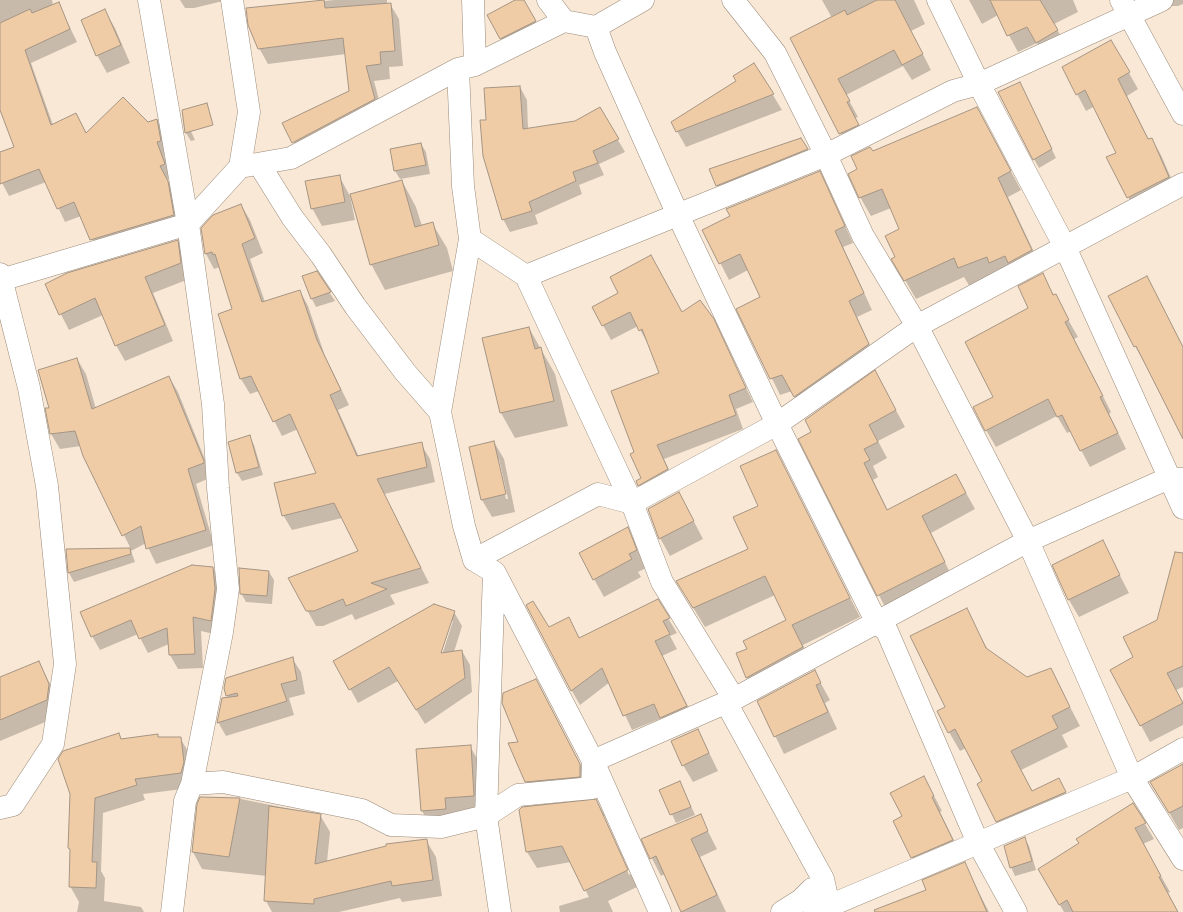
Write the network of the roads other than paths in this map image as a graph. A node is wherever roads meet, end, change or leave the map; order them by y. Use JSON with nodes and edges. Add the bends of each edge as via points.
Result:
{"nodes":[{"id":1,"x":148,"y":0,"type":"edge"},
{"id":2,"x":232,"y":0,"type":"edge"},
{"id":3,"x":473,"y":0,"type":"edge"},
{"id":4,"x":548,"y":0,"type":"edge"},
{"id":5,"x":643,"y":0,"type":"edge"},
{"id":6,"x":733,"y":0,"type":"edge"},
{"id":7,"x":938,"y":0,"type":"edge"},
{"id":8,"x":1162,"y":0,"type":"edge"},
{"id":9,"x":1125,"y":7,"type":"edge"},
{"id":10,"x":564,"y":21,"type":"junction"},
{"id":11,"x":596,"y":27,"type":"junction"},
{"id":12,"x":467,"y":67,"type":"junction"},
{"id":13,"x":979,"y":84,"type":"junction"},
{"id":14,"x":1183,"y":114,"type":"edge"},
{"id":15,"x":826,"y":155,"type":"junction"},
{"id":16,"x":250,"y":165,"type":"junction"},
{"id":17,"x":1183,"y":184,"type":"edge"},
{"id":18,"x":678,"y":215,"type":"junction"},
{"id":19,"x":188,"y":224,"type":"junction"},
{"id":20,"x":470,"y":239,"type":"junction"},
{"id":21,"x":1065,"y":247,"type":"junction"},
{"id":22,"x":526,"y":276,"type":"junction"},
{"id":23,"x":0,"y":278,"type":"edge"},
{"id":24,"x":917,"y":326,"type":"junction"},
{"id":25,"x":440,"y":412,"type":"junction"},
{"id":26,"x":777,"y":424,"type":"junction"},
{"id":27,"x":1176,"y":479,"type":"edge"},
{"id":28,"x":632,"y":503,"type":"junction"},
{"id":29,"x":1183,"y":508,"type":"edge"},
{"id":30,"x":1028,"y":541,"type":"junction"},
{"id":31,"x":474,"y":560,"type":"junction"},
{"id":32,"x":494,"y":572,"type":"junction"},
{"id":33,"x":877,"y":623,"type":"junction"},
{"id":34,"x":734,"y":699,"type":"junction"},
{"id":35,"x":1183,"y":749,"type":"edge"},
{"id":36,"x":593,"y":761,"type":"junction"},
{"id":37,"x":1132,"y":778,"type":"junction"},
{"id":38,"x":192,"y":784,"type":"junction"},
{"id":39,"x":0,"y":808,"type":"edge"},
{"id":40,"x":486,"y":816,"type":"junction"},
{"id":41,"x":978,"y":843,"type":"junction"},
{"id":42,"x":1183,"y":859,"type":"edge"},
{"id":43,"x":823,"y":879,"type":"junction"},
{"id":44,"x":801,"y":900,"type":"junction"},
{"id":45,"x":830,"y":909,"type":"edge"},
{"id":46,"x":172,"y":912,"type":"edge"},
{"id":47,"x":500,"y":912,"type":"edge"},
{"id":48,"x":660,"y":912,"type":"edge"},
{"id":49,"x":782,"y":912,"type":"edge"},
{"id":50,"x":1016,"y":912,"type":"edge"}],
"edges":[{"from":1,"to":19,"type":"street"},
{"from":2,"to":16,"type":"street","via":[[249,112]]},
{"from":3,"to":12,"type":"street"},
{"from":4,"to":10,"type":"street"},
{"from":5,"to":11,"type":"street"},
{"from":6,"to":15,"type":"street","via":[[775,53]]},
{"from":7,"to":13,"type":"street"},
{"from":8,"to":9,"type":"street"},
{"from":9,"to":13,"type":"street"},
{"from":9,"to":14,"type":"street"},
{"from":10,"to":11,"type":"street"},
{"from":10,"to":12,"type":"street"},
{"from":11,"to":18,"type":"street"},
{"from":12,"to":16,"type":"street","via":[[291,158]]},
{"from":12,"to":20,"type":"street","via":[[463,186]]},
{"from":13,"to":15,"type":"street","via":[[953,90]]},
{"from":13,"to":21,"type":"street"},
{"from":15,"to":18,"type":"street"},
{"from":15,"to":24,"type":"street","via":[[863,236]]},
{"from":16,"to":19,"type":"street"},
{"from":16,"to":25,"type":"street","via":[[321,255],[355,306],[405,372]]},
{"from":17,"to":21,"type":"street"},
{"from":18,"to":22,"type":"street"},
{"from":18,"to":26,"type":"street"},
{"from":19,"to":23,"type":"street"},
{"from":19,"to":38,"type":"street","via":[[213,404],[228,589]]},
{"from":20,"to":22,"type":"street"},
{"from":20,"to":25,"type":"street"},
{"from":21,"to":24,"type":"street"},
{"from":21,"to":27,"type":"street"},
{"from":22,"to":28,"type":"street"},
{"from":23,"to":39,"type":"street","via":[[29,388],[47,486],[65,664],[53,744],[13,805]]},
{"from":24,"to":26,"type":"street"},
{"from":24,"to":30,"type":"street"},
{"from":25,"to":31,"type":"street","via":[[464,526]]},
{"from":26,"to":28,"type":"street"},
{"from":26,"to":33,"type":"street"},
{"from":27,"to":29,"type":"street"},
{"from":27,"to":30,"type":"street"},
{"from":28,"to":31,"type":"street","via":[[598,494]]},
{"from":28,"to":34,"type":"street","via":[[662,582]]},
{"from":30,"to":33,"type":"street"},
{"from":30,"to":37,"type":"street"},
{"from":31,"to":32,"type":"street"},
{"from":32,"to":36,"type":"street"},
{"from":32,"to":40,"type":"street"},
{"from":33,"to":34,"type":"street"},
{"from":33,"to":41,"type":"street","via":[[887,631]]},
{"from":34,"to":36,"type":"street"},
{"from":34,"to":43,"type":"street","via":[[728,706]]},
{"from":35,"to":37,"type":"street"},
{"from":36,"to":40,"type":"street","via":[[592,788],[518,796]]},
{"from":36,"to":48,"type":"street"},
{"from":37,"to":41,"type":"street"},
{"from":37,"to":42,"type":"street"},
{"from":38,"to":40,"type":"street","via":[[223,782],[292,795],[362,810],[391,825],[441,827]]},
{"from":38,"to":46,"type":"street","via":[[185,801]]},
{"from":40,"to":47,"type":"street"},
{"from":41,"to":45,"type":"street"},
{"from":41,"to":50,"type":"street"},
{"from":43,"to":44,"type":"street"},
{"from":43,"to":45,"type":"street"},
{"from":44,"to":45,"type":"street"},
{"from":44,"to":49,"type":"street"}]}
